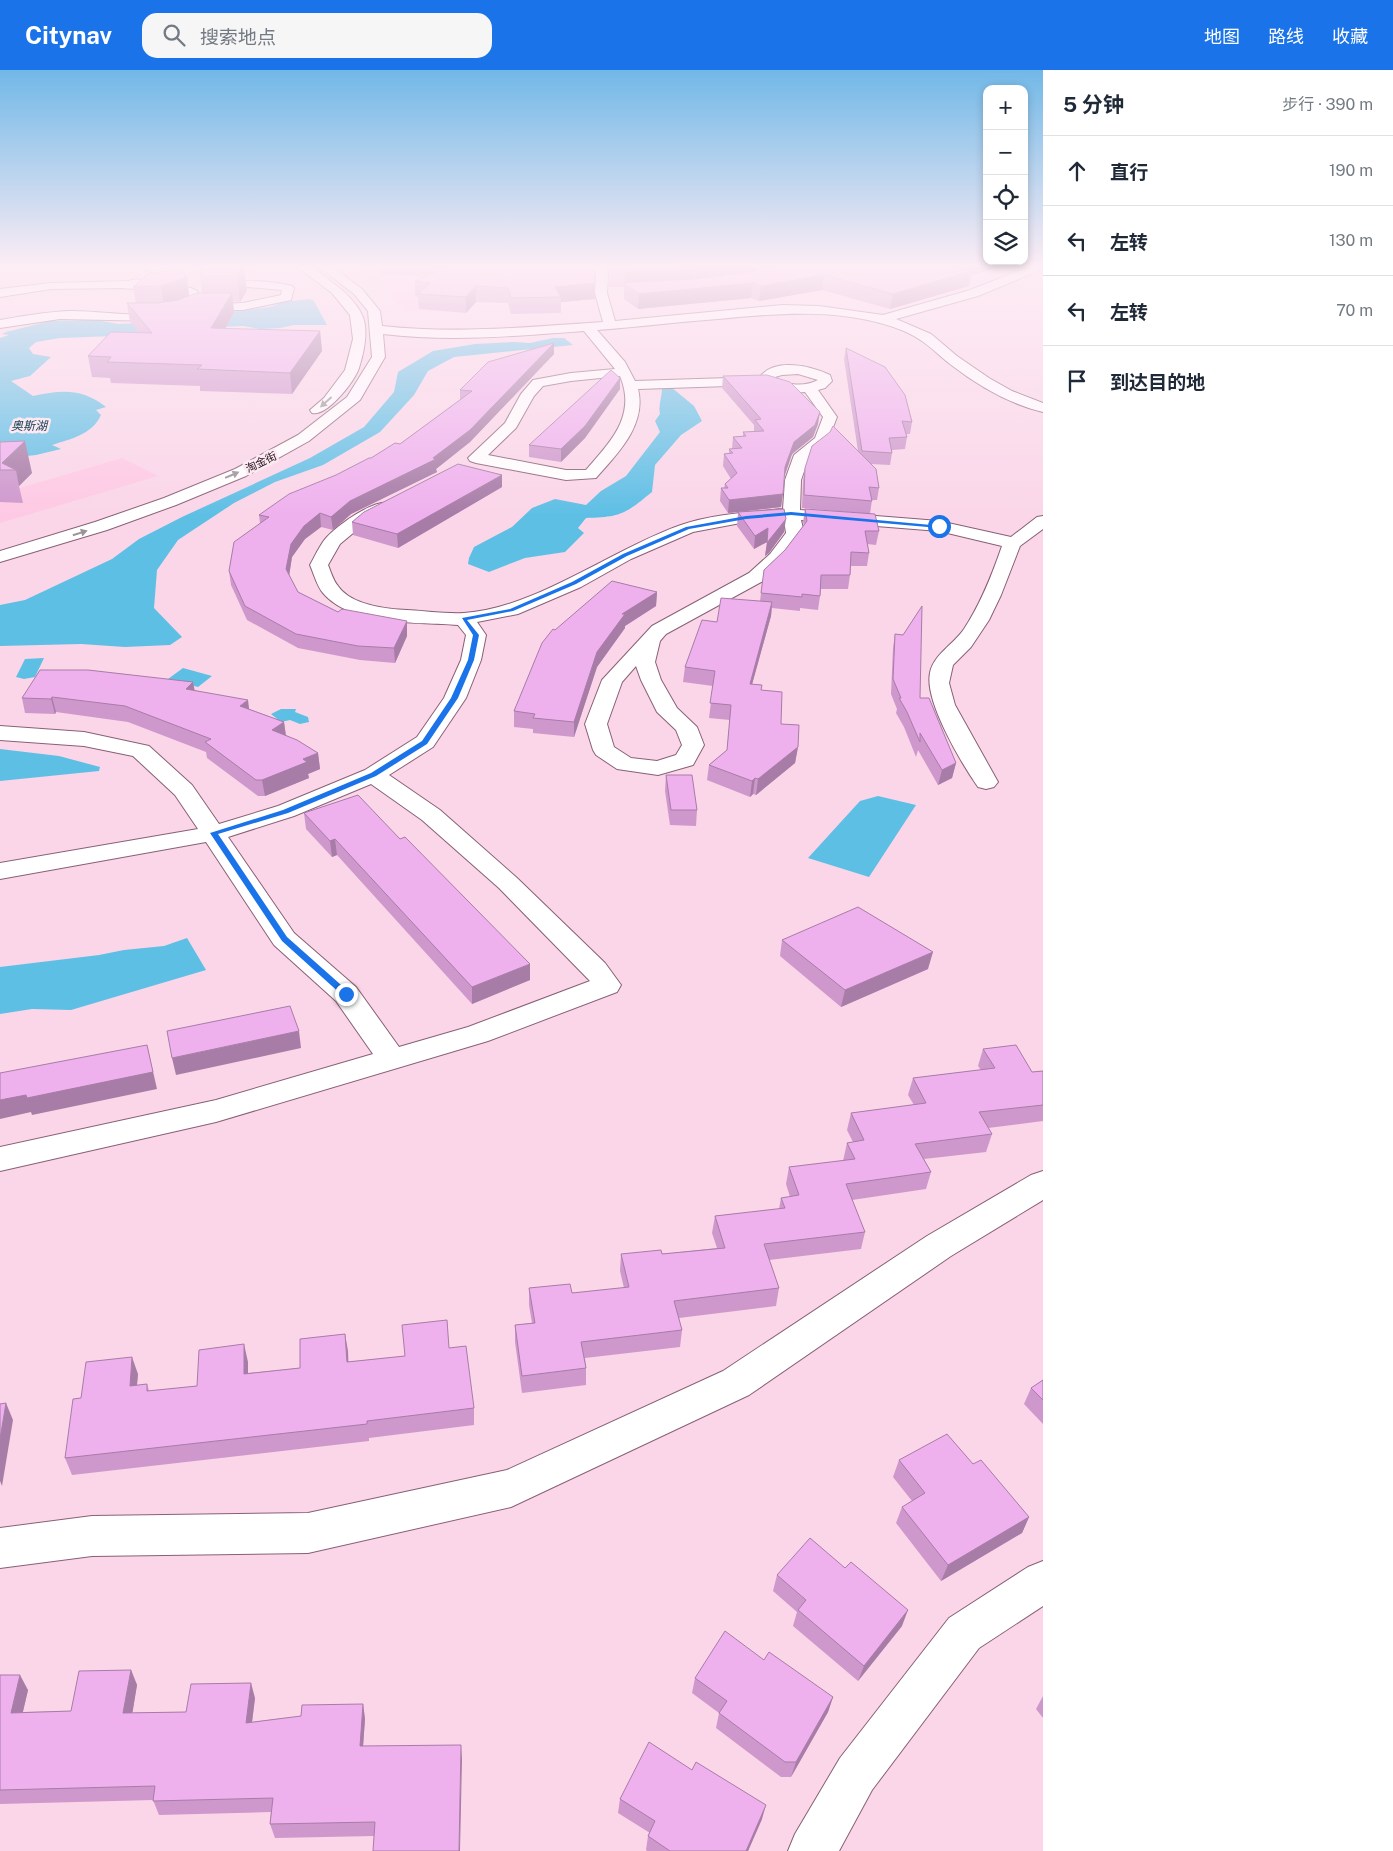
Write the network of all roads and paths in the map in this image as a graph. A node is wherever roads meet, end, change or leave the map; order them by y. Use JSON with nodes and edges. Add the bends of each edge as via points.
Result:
{"nodes":[{"id":1,"x":357,"y":349,"type":"edge"},
{"id":2,"x":380,"y":349,"type":"edge"},
{"id":3,"x":606,"y":349,"type":"edge"},
{"id":4,"x":942,"y":349,"type":"edge"},
{"id":5,"x":623,"y":372,"type":"junction"},
{"id":6,"x":631,"y":385,"type":"junction"},
{"id":7,"x":1043,"y":408,"type":"edge"},
{"id":8,"x":400,"y":499,"type":"edge"},
{"id":9,"x":791,"y":514,"type":"junction"},
{"id":10,"x":1043,"y":521,"type":"edge"},
{"id":11,"x":46,"y":537,"type":"junction"},
{"id":12,"x":0,"y":544,"type":"edge"},
{"id":13,"x":1012,"y":544,"type":"junction"},
{"id":14,"x":0,"y":557,"type":"edge"},
{"id":15,"x":464,"y":619,"type":"junction"},
{"id":16,"x":650,"y":639,"type":"junction"},
{"id":17,"x":0,"y":733,"type":"edge"},
{"id":18,"x":373,"y":775,"type":"junction"},
{"id":19,"x":986,"y":782,"type":"dead end"},
{"id":20,"x":214,"y":833,"type":"junction"},
{"id":21,"x":0,"y":871,"type":"edge"},
{"id":22,"x":392,"y":1059,"type":"junction"},
{"id":23,"x":0,"y":1159,"type":"edge"},
{"id":24,"x":1043,"y":1184,"type":"edge"},
{"id":25,"x":0,"y":1548,"type":"edge"},
{"id":26,"x":1043,"y":1582,"type":"edge"},
{"id":27,"x":812,"y":1851,"type":"edge"}],
"edges":[{"from":1,"to":11,"type":"street","name":"淘金街","one_way":true,"via":[[352,370],[329,401],[285,434],[244,457],[164,492]]},
{"from":11,"to":2,"type":"street","name":"淘金街","one_way":true,"via":[[108,524],[269,460],[321,428],[360,394],[379,362]]},
{"from":3,"to":5,"type":"street"},
{"from":4,"to":7,"type":"street","via":[[993,386]]},
{"from":5,"to":6,"type":"street"},
{"from":5,"to":6,"type":"street","via":[[538,383],[511,425],[462,468],[568,488],[584,481],[620,440],[634,412]]},
{"from":6,"to":9,"type":"street","via":[[768,380],[789,388],[809,388],[830,416],[822,440],[802,455],[793,480]]},
{"from":8,"to":15,"type":"street","via":[[358,520],[333,541],[319,565],[330,590],[354,607],[391,615]]},
{"from":9,"to":13,"type":"street","via":[[939,526]]},
{"from":9,"to":15,"type":"street","via":[[746,517],[688,528],[511,610]]},
{"from":9,"to":16,"type":"street","via":[[795,533],[756,577],[659,630]]},
{"from":10,"to":13,"type":"street"},
{"from":11,"to":12,"type":"street","name":"淘金街"},
{"from":11,"to":14,"type":"street","name":"淘金街"},
{"from":13,"to":19,"type":"street","via":[[980,617],[964,643],[942,665],[939,685],[948,714]]},
{"from":15,"to":18,"type":"street","via":[[476,635],[471,660],[455,698],[425,742]]},
{"from":16,"to":16,"type":"street","via":[[612,680],[596,724],[604,750],[625,764],[658,768],[685,760],[694,744],[686,727],[668,712],[651,680],[645,662]]},
{"from":17,"to":20,"type":"street","via":[[84,739],[141,751],[184,790]]},
{"from":18,"to":20,"type":"street","via":[[286,811]]},
{"from":18,"to":22,"type":"street","via":[[431,815],[508,883],[595,969],[607,985],[478,1034]]},
{"from":20,"to":21,"type":"street"},
{"from":20,"to":22,"type":"street","via":[[284,939],[346,994]]},
{"from":22,"to":23,"type":"street","via":[[216,1111]]},
{"from":24,"to":25,"type":"street","via":[[940,1246],[736,1383],[510,1488],[308,1533],[92,1536]]},
{"from":26,"to":27,"type":"street","via":[[964,1633],[856,1774]]}]}
